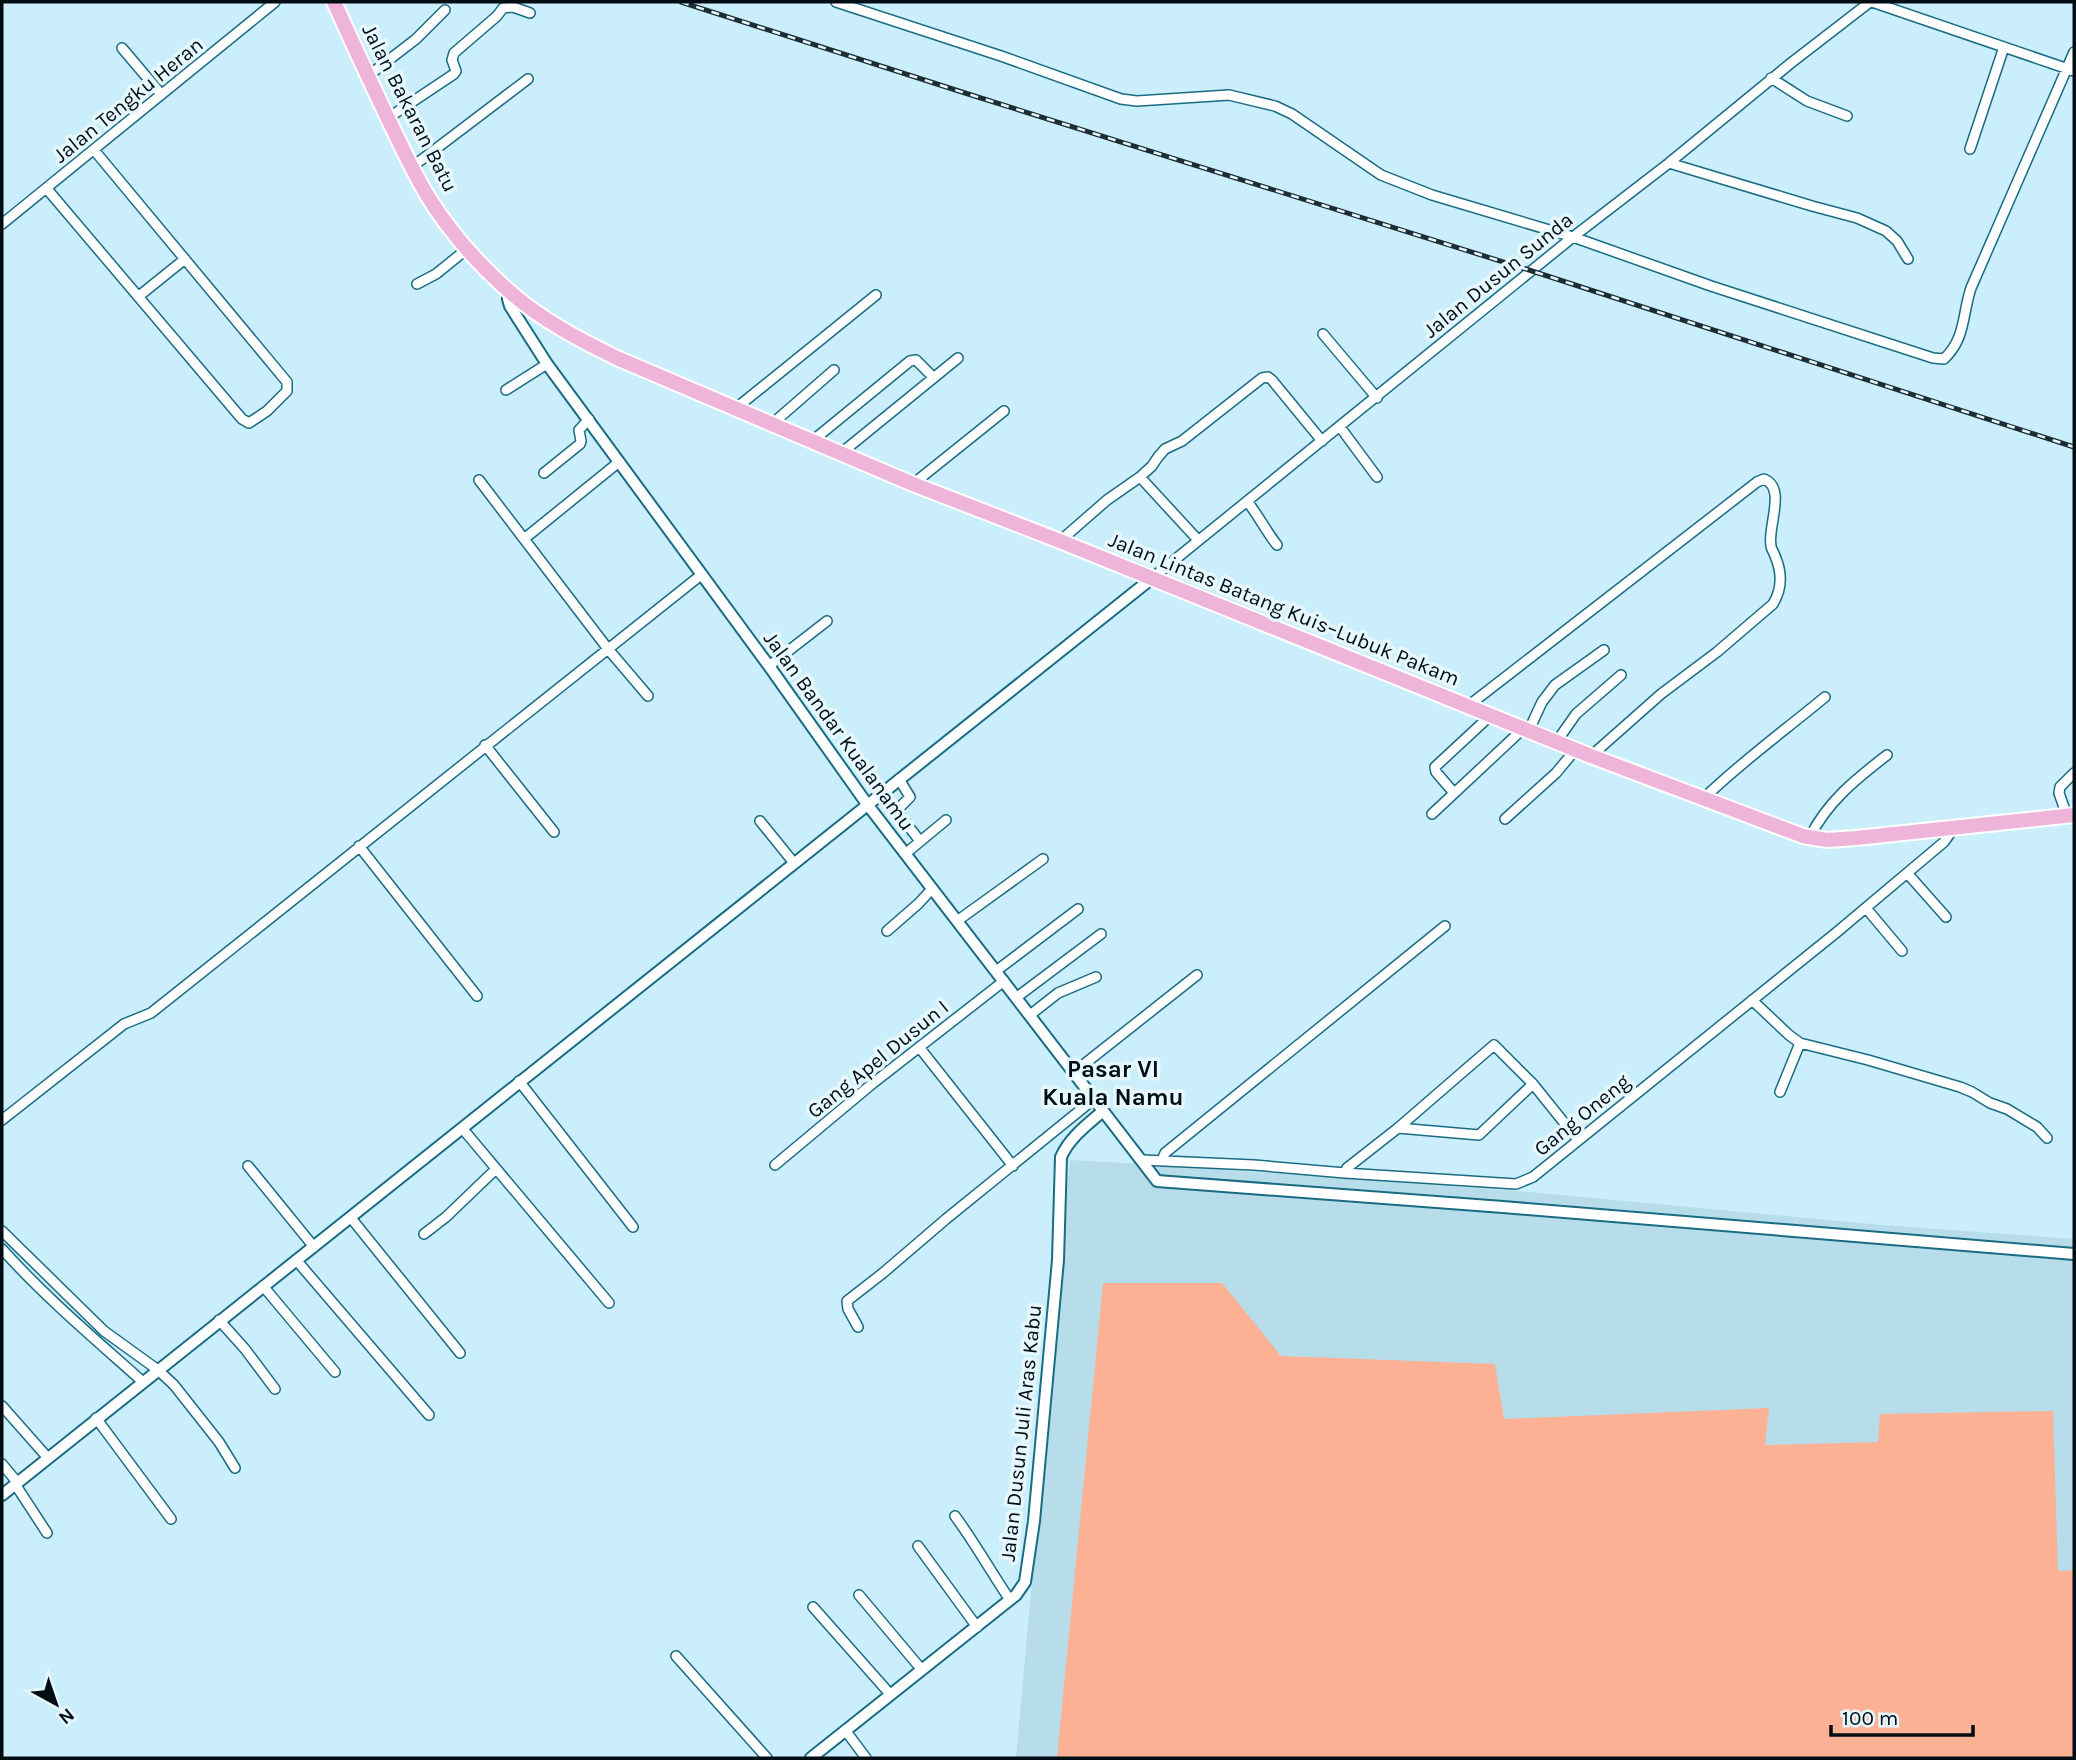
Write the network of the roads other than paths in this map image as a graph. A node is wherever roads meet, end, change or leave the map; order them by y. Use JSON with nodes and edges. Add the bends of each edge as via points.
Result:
{"nodes":[{"id":1,"x":275,"y":2,"type":"edge"},
{"id":2,"x":334,"y":2,"type":"edge"},
{"id":3,"x":836,"y":2,"type":"edge"},
{"id":4,"x":1871,"y":2,"type":"edge"},
{"id":5,"x":444,"y":10,"type":"dead end"},
{"id":6,"x":530,"y":13,"type":"dead end"},
{"id":7,"x":2004,"y":47,"type":"junction"},
{"id":8,"x":122,"y":48,"type":"dead end"},
{"id":9,"x":2074,"y":52,"type":"edge"},
{"id":10,"x":2071,"y":69,"type":"edge"},
{"id":11,"x":368,"y":76,"type":"junction"},
{"id":12,"x":1771,"y":78,"type":"junction"},
{"id":13,"x":528,"y":79,"type":"dead end"},
{"id":14,"x":161,"y":94,"type":"junction"},
{"id":15,"x":1847,"y":116,"type":"dead end"},
{"id":16,"x":388,"y":118,"type":"junction"},
{"id":17,"x":1970,"y":149,"type":"dead end"},
{"id":18,"x":94,"y":150,"type":"junction"},
{"id":19,"x":1669,"y":163,"type":"junction"},
{"id":20,"x":412,"y":167,"type":"junction"},
{"id":21,"x":47,"y":189,"type":"junction"},
{"id":22,"x":2,"y":225,"type":"edge"},
{"id":23,"x":1573,"y":237,"type":"junction"},
{"id":24,"x":467,"y":249,"type":"junction"},
{"id":25,"x":185,"y":259,"type":"junction"},
{"id":26,"x":1908,"y":259,"type":"dead end"},
{"id":27,"x":417,"y":284,"type":"dead end"},
{"id":28,"x":510,"y":292,"type":"junction"},
{"id":29,"x":876,"y":295,"type":"dead end"},
{"id":30,"x":139,"y":296,"type":"junction"},
{"id":31,"x":1323,"y":334,"type":"dead end"},
{"id":32,"x":958,"y":358,"type":"dead end"},
{"id":33,"x":547,"y":364,"type":"junction"},
{"id":34,"x":834,"y":370,"type":"dead end"},
{"id":35,"x":933,"y":377,"type":"junction"},
{"id":36,"x":506,"y":390,"type":"dead end"},
{"id":37,"x":1377,"y":398,"type":"junction"},
{"id":38,"x":735,"y":409,"type":"junction"},
{"id":39,"x":1004,"y":411,"type":"dead end"},
{"id":40,"x":589,"y":419,"type":"junction"},
{"id":41,"x":772,"y":424,"type":"junction"},
{"id":42,"x":1340,"y":427,"type":"junction"},
{"id":43,"x":1322,"y":441,"type":"junction"},
{"id":44,"x":811,"y":442,"type":"junction"},
{"id":45,"x":840,"y":454,"type":"junction"},
{"id":46,"x":619,"y":462,"type":"junction"},
{"id":47,"x":544,"y":473,"type":"dead end"},
{"id":48,"x":1140,"y":477,"type":"junction"},
{"id":49,"x":1377,"y":477,"type":"dead end"},
{"id":50,"x":479,"y":480,"type":"dead end"},
{"id":51,"x":913,"y":484,"type":"junction"},
{"id":52,"x":1247,"y":501,"type":"junction"},
{"id":53,"x":524,"y":539,"type":"junction"},
{"id":54,"x":1198,"y":540,"type":"junction"},
{"id":55,"x":1060,"y":541,"type":"junction"},
{"id":56,"x":1277,"y":545,"type":"dead end"},
{"id":57,"x":701,"y":575,"type":"junction"},
{"id":58,"x":1151,"y":579,"type":"junction"},
{"id":59,"x":827,"y":621,"type":"dead end"},
{"id":60,"x":608,"y":649,"type":"junction"},
{"id":61,"x":1604,"y":650,"type":"dead end"},
{"id":62,"x":769,"y":666,"type":"junction"},
{"id":63,"x":1621,"y":675,"type":"dead end"},
{"id":64,"x":648,"y":696,"type":"dead end"},
{"id":65,"x":1825,"y":696,"type":"dead end"},
{"id":66,"x":1468,"y":706,"type":"junction"},
{"id":67,"x":1490,"y":715,"type":"junction"},
{"id":68,"x":1526,"y":729,"type":"junction"},
{"id":69,"x":1557,"y":741,"type":"junction"},
{"id":70,"x":485,"y":745,"type":"junction"},
{"id":71,"x":1577,"y":749,"type":"junction"},
{"id":72,"x":1886,"y":755,"type":"dead end"},
{"id":73,"x":1591,"y":756,"type":"junction"},
{"id":74,"x":2074,"y":773,"type":"edge"},
{"id":75,"x":899,"y":779,"type":"junction"},
{"id":76,"x":1454,"y":793,"type":"junction"},
{"id":77,"x":1703,"y":799,"type":"junction"},
{"id":78,"x":867,"y":804,"type":"junction"},
{"id":79,"x":1432,"y":814,"type":"dead end"},
{"id":80,"x":2071,"y":817,"type":"edge"},
{"id":81,"x":1505,"y":818,"type":"dead end"},
{"id":82,"x":946,"y":820,"type":"dead end"},
{"id":83,"x":760,"y":821,"type":"dead end"},
{"id":84,"x":906,"y":824,"type":"junction"},
{"id":85,"x":1952,"y":828,"type":"junction"},
{"id":86,"x":554,"y":832,"type":"dead end"},
{"id":87,"x":892,"y":836,"type":"junction"},
{"id":88,"x":1810,"y":837,"type":"junction"},
{"id":89,"x":920,"y":841,"type":"junction"},
{"id":90,"x":359,"y":846,"type":"junction"},
{"id":91,"x":905,"y":854,"type":"junction"},
{"id":92,"x":1044,"y":859,"type":"dead end"},
{"id":93,"x":794,"y":863,"type":"junction"},
{"id":94,"x":1907,"y":873,"type":"junction"},
{"id":95,"x":932,"y":889,"type":"junction"},
{"id":96,"x":1866,"y":908,"type":"junction"},
{"id":97,"x":1078,"y":909,"type":"dead end"},
{"id":98,"x":1946,"y":917,"type":"dead end"},
{"id":99,"x":957,"y":921,"type":"junction"},
{"id":100,"x":1446,"y":926,"type":"dead end"},
{"id":101,"x":887,"y":931,"type":"dead end"},
{"id":102,"x":1101,"y":934,"type":"dead end"},
{"id":103,"x":1902,"y":951,"type":"dead end"},
{"id":104,"x":996,"y":971,"type":"junction"},
{"id":105,"x":1198,"y":975,"type":"dead end"},
{"id":106,"x":1096,"y":977,"type":"dead end"},
{"id":107,"x":1004,"y":981,"type":"junction"},
{"id":108,"x":477,"y":996,"type":"dead end"},
{"id":109,"x":1017,"y":998,"type":"junction"},
{"id":110,"x":1752,"y":1000,"type":"junction"},
{"id":111,"x":1030,"y":1015,"type":"junction"},
{"id":112,"x":1800,"y":1043,"type":"junction"},
{"id":113,"x":919,"y":1047,"type":"junction"},
{"id":114,"x":1073,"y":1073,"type":"junction"},
{"id":115,"x":519,"y":1081,"type":"junction"},
{"id":116,"x":1533,"y":1084,"type":"junction"},
{"id":117,"x":1780,"y":1092,"type":"dead end"},
{"id":118,"x":1094,"y":1100,"type":"junction"},
{"id":119,"x":1103,"y":1111,"type":"junction"},
{"id":120,"x":2,"y":1120,"type":"edge"},
{"id":121,"x":1069,"y":1122,"type":"junction"},
{"id":122,"x":462,"y":1128,"type":"junction"},
{"id":123,"x":1398,"y":1128,"type":"junction"},
{"id":124,"x":1078,"y":1133,"type":"junction"},
{"id":125,"x":2047,"y":1138,"type":"dead end"},
{"id":126,"x":1578,"y":1140,"type":"junction"},
{"id":127,"x":1142,"y":1160,"type":"junction"},
{"id":128,"x":1162,"y":1160,"type":"junction"},
{"id":129,"x":775,"y":1165,"type":"dead end"},
{"id":130,"x":1013,"y":1166,"type":"junction"},
{"id":131,"x":248,"y":1167,"type":"dead end"},
{"id":132,"x":496,"y":1169,"type":"junction"},
{"id":133,"x":1345,"y":1173,"type":"junction"},
{"id":134,"x":351,"y":1218,"type":"junction"},
{"id":135,"x":634,"y":1227,"type":"dead end"},
{"id":136,"x":2,"y":1231,"type":"edge"},
{"id":137,"x":424,"y":1234,"type":"dead end"},
{"id":138,"x":314,"y":1247,"type":"junction"},
{"id":139,"x":2,"y":1249,"type":"edge"},
{"id":140,"x":2074,"y":1254,"type":"edge"},
{"id":141,"x":297,"y":1261,"type":"junction"},
{"id":142,"x":263,"y":1286,"type":"junction"},
{"id":143,"x":609,"y":1303,"type":"dead end"},
{"id":144,"x":219,"y":1320,"type":"junction"},
{"id":145,"x":858,"y":1327,"type":"dead end"},
{"id":146,"x":460,"y":1353,"type":"dead end"},
{"id":147,"x":158,"y":1370,"type":"junction"},
{"id":148,"x":335,"y":1372,"type":"dead end"},
{"id":149,"x":143,"y":1382,"type":"junction"},
{"id":150,"x":275,"y":1389,"type":"dead end"},
{"id":151,"x":2,"y":1406,"type":"edge"},
{"id":152,"x":429,"y":1415,"type":"dead end"},
{"id":153,"x":96,"y":1419,"type":"junction"},
{"id":154,"x":48,"y":1458,"type":"junction"},
{"id":155,"x":2,"y":1464,"type":"edge"},
{"id":156,"x":235,"y":1468,"type":"dead end"},
{"id":157,"x":16,"y":1483,"type":"junction"},
{"id":158,"x":2,"y":1495,"type":"edge"},
{"id":159,"x":955,"y":1516,"type":"dead end"},
{"id":160,"x":171,"y":1519,"type":"dead end"},
{"id":161,"x":47,"y":1533,"type":"dead end"},
{"id":162,"x":918,"y":1546,"type":"dead end"},
{"id":163,"x":859,"y":1595,"type":"dead end"},
{"id":164,"x":1010,"y":1600,"type":"junction"},
{"id":165,"x":813,"y":1607,"type":"dead end"},
{"id":166,"x":977,"y":1627,"type":"junction"},
{"id":167,"x":676,"y":1656,"type":"dead end"},
{"id":168,"x":922,"y":1670,"type":"junction"},
{"id":169,"x":890,"y":1695,"type":"junction"},
{"id":170,"x":845,"y":1730,"type":"junction"},
{"id":171,"x":766,"y":1758,"type":"edge"},
{"id":172,"x":811,"y":1758,"type":"edge"},
{"id":173,"x":866,"y":1758,"type":"edge"}],
"edges":[{"from":1,"to":14,"type":"street","name":"Jalan Tengku Heran"},
{"from":2,"to":11,"type":"highway","name":"Jalan Bakaran Batu"},
{"from":3,"to":23,"type":"street","via":[[1121,99],[1229,95],[1275,106],[1381,175]]},
{"from":4,"to":7,"type":"street"},
{"from":4,"to":12,"type":"street","name":"Jalan Dusun Sunda"},
{"from":5,"to":11,"type":"street","via":[[416,39]]},
{"from":6,"to":16,"type":"street","via":[[503,8],[454,53],[454,74]]},
{"from":7,"to":10,"type":"street"},
{"from":7,"to":17,"type":"street"},
{"from":8,"to":14,"type":"street"},
{"from":9,"to":10,"type":"street"},
{"from":10,"to":23,"type":"street","via":[[1971,288],[1961,336],[1944,359]]},
{"from":11,"to":16,"type":"highway","name":"Jalan Bakaran Batu"},
{"from":12,"to":15,"type":"street","via":[[1807,101]]},
{"from":12,"to":19,"type":"street","name":"Jalan Dusun Sunda"},
{"from":13,"to":20,"type":"street"},
{"from":14,"to":18,"type":"street","name":"Jalan Tengku Heran"},
{"from":16,"to":20,"type":"highway","name":"Jalan Bakaran Batu"},
{"from":18,"to":21,"type":"street","name":"Jalan Tengku Heran"},
{"from":18,"to":25,"type":"street"},
{"from":19,"to":23,"type":"street","name":"Jalan Dusun Sunda"},
{"from":19,"to":26,"type":"street","via":[[1857,218],[1886,231]]},
{"from":20,"to":24,"type":"highway","name":"Jalan Bakaran Batu"},
{"from":21,"to":22,"type":"street","name":"Jalan Tengku Heran"},
{"from":21,"to":30,"type":"street"},
{"from":23,"to":37,"type":"street","name":"Jalan Dusun Sunda"},
{"from":24,"to":27,"type":"street"},
{"from":24,"to":28,"type":"highway","name":"Jalan Bakaran Batu"},
{"from":25,"to":30,"type":"street"},
{"from":25,"to":30,"type":"street","via":[[287,382],[287,391],[267,411],[249,423],[242,419]]},
{"from":28,"to":33,"type":"street","name":"Jalan Bandar Kualanamu","via":[[510,306]]},
{"from":28,"to":38,"type":"highway","name":"Jalan Lintas Batang Kuis–Lubuk Pakam","via":[[587,343]]},
{"from":29,"to":38,"type":"street"},
{"from":31,"to":37,"type":"street"},
{"from":32,"to":35,"type":"street"},
{"from":33,"to":36,"type":"street"},
{"from":33,"to":40,"type":"street","name":"Jalan Bandar Kualanamu"},
{"from":34,"to":41,"type":"street"},
{"from":35,"to":44,"type":"street","via":[[920,362],[910,361]]},
{"from":35,"to":45,"type":"street"},
{"from":37,"to":42,"type":"street","name":"Jalan Dusun Sunda"},
{"from":38,"to":41,"type":"highway","name":"Jalan Lintas Batang Kuis–Lubuk Pakam"},
{"from":39,"to":51,"type":"street"},
{"from":40,"to":46,"type":"street","name":"Jalan Bandar Kualanamu"},
{"from":40,"to":47,"type":"street","via":[[579,430],[580,444]]},
{"from":41,"to":44,"type":"highway","name":"Jalan Lintas Batang Kuis–Lubuk Pakam"},
{"from":42,"to":43,"type":"street","name":"Jalan Dusun Sunda"},
{"from":42,"to":49,"type":"street"},
{"from":43,"to":48,"type":"street","via":[[1266,377],[1166,449]]},
{"from":43,"to":52,"type":"street","name":"Jalan Dusun Sunda"},
{"from":44,"to":45,"type":"highway","name":"Jalan Lintas Batang Kuis–Lubuk Pakam"},
{"from":45,"to":51,"type":"highway","name":"Jalan Lintas Batang Kuis–Lubuk Pakam"},
{"from":46,"to":53,"type":"street"},
{"from":46,"to":57,"type":"street","name":"Jalan Bandar Kualanamu"},
{"from":48,"to":54,"type":"street"},
{"from":48,"to":55,"type":"street"},
{"from":50,"to":53,"type":"street"},
{"from":51,"to":55,"type":"highway","name":"Jalan Lintas Batang Kuis–Lubuk Pakam"},
{"from":52,"to":54,"type":"street","name":"Jalan Dusun Sunda"},
{"from":52,"to":56,"type":"street"},
{"from":53,"to":60,"type":"street"},
{"from":54,"to":58,"type":"street","name":"Jalan Dusun Sunda"},
{"from":55,"to":58,"type":"highway","name":"Jalan Lintas Batang Kuis–Lubuk Pakam"},
{"from":57,"to":60,"type":"street"},
{"from":57,"to":62,"type":"street","name":"Jalan Bandar Kualanamu"},
{"from":58,"to":66,"type":"highway","name":"Jalan Lintas Batang Kuis–Lubuk Pakam"},
{"from":58,"to":75,"type":"street"},
{"from":59,"to":62,"type":"street"},
{"from":60,"to":64,"type":"street"},
{"from":60,"to":70,"type":"street"},
{"from":61,"to":68,"type":"street","via":[[1556,685]]},
{"from":62,"to":78,"type":"street","name":"Jalan Bandar Kualanamu"},
{"from":63,"to":69,"type":"street","via":[[1576,714]]},
{"from":65,"to":77,"type":"street"},
{"from":66,"to":67,"type":"highway","name":"Jalan Lintas Batang Kuis–Lubuk Pakam"},
{"from":66,"to":73,"type":"street","via":[[1757,482],[1769,481],[1775,494],[1770,544],[1780,582],[1773,604]]},
{"from":67,"to":68,"type":"highway","name":"Jalan Lintas Batang Kuis–Lubuk Pakam"},
{"from":67,"to":76,"type":"street","via":[[1435,767]]},
{"from":68,"to":69,"type":"highway","name":"Jalan Lintas Batang Kuis–Lubuk Pakam"},
{"from":68,"to":76,"type":"street"},
{"from":69,"to":71,"type":"highway","name":"Jalan Lintas Batang Kuis–Lubuk Pakam"},
{"from":70,"to":86,"type":"street"},
{"from":70,"to":90,"type":"street"},
{"from":71,"to":73,"type":"highway","name":"Jalan Lintas Batang Kuis–Lubuk Pakam"},
{"from":71,"to":81,"type":"street"},
{"from":72,"to":88,"type":"street","via":[[1849,784]]},
{"from":73,"to":77,"type":"highway","name":"Jalan Lintas Batang Kuis–Lubuk Pakam"},
{"from":74,"to":80,"type":"street","via":[[2059,793]]},
{"from":75,"to":78,"type":"street"},
{"from":75,"to":84,"type":"street","via":[[910,797],[898,809]]},
{"from":76,"to":79,"type":"street"},
{"from":77,"to":88,"type":"highway","name":"Jalan Lintas Batang Kuis–Lubuk Pakam"},
{"from":78,"to":87,"type":"street","name":"Jalan Bandar Kualanamu"},
{"from":78,"to":93,"type":"street"},
{"from":80,"to":85,"type":"highway","name":"Jalan Lintas Batang Kuis–Lubuk Pakam"},
{"from":82,"to":89,"type":"street"},
{"from":83,"to":93,"type":"street"},
{"from":84,"to":87,"type":"street"},
{"from":84,"to":89,"type":"street"},
{"from":85,"to":88,"type":"highway","name":"Jalan Lintas Batang Kuis–Lubuk Pakam","via":[[1827,840]]},
{"from":85,"to":94,"type":"street","name":"Gang Oneng","via":[[1944,842]]},
{"from":87,"to":91,"type":"street","name":"Jalan Bandar Kualanamu"},
{"from":89,"to":91,"type":"street"},
{"from":90,"to":108,"type":"street"},
{"from":90,"to":120,"type":"street","via":[[150,1013],[124,1024]]},
{"from":91,"to":95,"type":"street","name":"Jalan Bandar Kualanamu"},
{"from":92,"to":99,"type":"street"},
{"from":93,"to":115,"type":"street"},
{"from":94,"to":96,"type":"street","name":"Gang Oneng"},
{"from":94,"to":98,"type":"street"},
{"from":95,"to":99,"type":"street","name":"Jalan Bandar Kualanamu"},
{"from":95,"to":101,"type":"street"},
{"from":96,"to":103,"type":"street"},
{"from":96,"to":110,"type":"street","name":"Gang Oneng"},
{"from":97,"to":104,"type":"street"},
{"from":99,"to":104,"type":"street","name":"Jalan Bandar Kualanamu"},
{"from":100,"to":128,"type":"street","via":[[1164,1153]]},
{"from":102,"to":109,"type":"street"},
{"from":104,"to":107,"type":"street","name":"Jalan Bandar Kualanamu"},
{"from":105,"to":114,"type":"street"},
{"from":106,"to":111,"type":"street","via":[[1058,993]]},
{"from":107,"to":109,"type":"street","name":"Jalan Bandar Kualanamu"},
{"from":107,"to":113,"type":"street","name":"Gang Apel Dusun I"},
{"from":109,"to":111,"type":"street","name":"Jalan Bandar Kualanamu"},
{"from":110,"to":112,"type":"street"},
{"from":110,"to":126,"type":"street","name":"Gang Oneng"},
{"from":111,"to":114,"type":"street","name":"Jalan Bandar Kualanamu"},
{"from":112,"to":117,"type":"street"},
{"from":112,"to":125,"type":"street","via":[[1960,1087],[2007,1109]]},
{"from":113,"to":129,"type":"street","name":"Gang Apel Dusun I"},
{"from":113,"to":130,"type":"street"},
{"from":114,"to":118,"type":"street","name":"Jalan Bandar Kualanamu"},
{"from":115,"to":122,"type":"street"},
{"from":115,"to":135,"type":"street"},
{"from":116,"to":123,"type":"street","via":[[1479,1135]]},
{"from":116,"to":123,"type":"street","via":[[1494,1045]]},
{"from":116,"to":126,"type":"street"},
{"from":118,"to":119,"type":"street","name":"Jalan Bandar Kualanamu"},
{"from":118,"to":121,"type":"street"},
{"from":119,"to":124,"type":"street","name":"Jalan Dusun Juli Aras Kabu"},
{"from":119,"to":127,"type":"street","name":"Jalan Bandar Kualanamu"},
{"from":121,"to":124,"type":"street"},
{"from":121,"to":130,"type":"street"},
{"from":122,"to":132,"type":"street"},
{"from":122,"to":134,"type":"street"},
{"from":123,"to":133,"type":"street"},
{"from":124,"to":164,"type":"street","name":"Jalan Dusun Juli Aras Kabu","via":[[1061,1157],[1058,1259],[1034,1521],[1025,1582]]},
{"from":126,"to":133,"type":"street","name":"Gang Oneng","via":[[1533,1177],[1516,1184]]},
{"from":127,"to":128,"type":"street","name":"Gang Oneng"},
{"from":127,"to":140,"type":"street","name":"Jalan Bandar Kualanamu","via":[[1157,1181]]},
{"from":128,"to":133,"type":"street","name":"Gang Oneng"},
{"from":130,"to":145,"type":"street","via":[[847,1301]]},
{"from":131,"to":138,"type":"street"},
{"from":132,"to":137,"type":"street"},
{"from":132,"to":143,"type":"street"},
{"from":134,"to":138,"type":"street"},
{"from":134,"to":146,"type":"street"},
{"from":136,"to":147,"type":"street","via":[[104,1331]]},
{"from":138,"to":141,"type":"street"},
{"from":139,"to":149,"type":"street"},
{"from":141,"to":142,"type":"street"},
{"from":141,"to":152,"type":"street"},
{"from":142,"to":144,"type":"street"},
{"from":142,"to":148,"type":"street"},
{"from":144,"to":147,"type":"street"},
{"from":144,"to":150,"type":"street"},
{"from":147,"to":149,"type":"street"},
{"from":147,"to":156,"type":"street","via":[[197,1413]]},
{"from":149,"to":153,"type":"street"},
{"from":151,"to":154,"type":"street"},
{"from":153,"to":154,"type":"street"},
{"from":153,"to":160,"type":"street"},
{"from":154,"to":157,"type":"street"},
{"from":155,"to":157,"type":"street"},
{"from":157,"to":158,"type":"street"},
{"from":157,"to":161,"type":"street"},
{"from":159,"to":164,"type":"street"},
{"from":162,"to":166,"type":"street"},
{"from":163,"to":168,"type":"street"},
{"from":164,"to":166,"type":"street","name":"Jalan Dusun Juli Aras Kabu"},
{"from":165,"to":169,"type":"street"},
{"from":166,"to":168,"type":"street","name":"Jalan Dusun Juli Aras Kabu"},
{"from":167,"to":171,"type":"street"},
{"from":168,"to":169,"type":"street","name":"Jalan Dusun Juli Aras Kabu"},
{"from":169,"to":170,"type":"street","name":"Jalan Dusun Juli Aras Kabu"},
{"from":170,"to":172,"type":"street","name":"Jalan Dusun Juli Aras Kabu"},
{"from":170,"to":173,"type":"street"}]}
